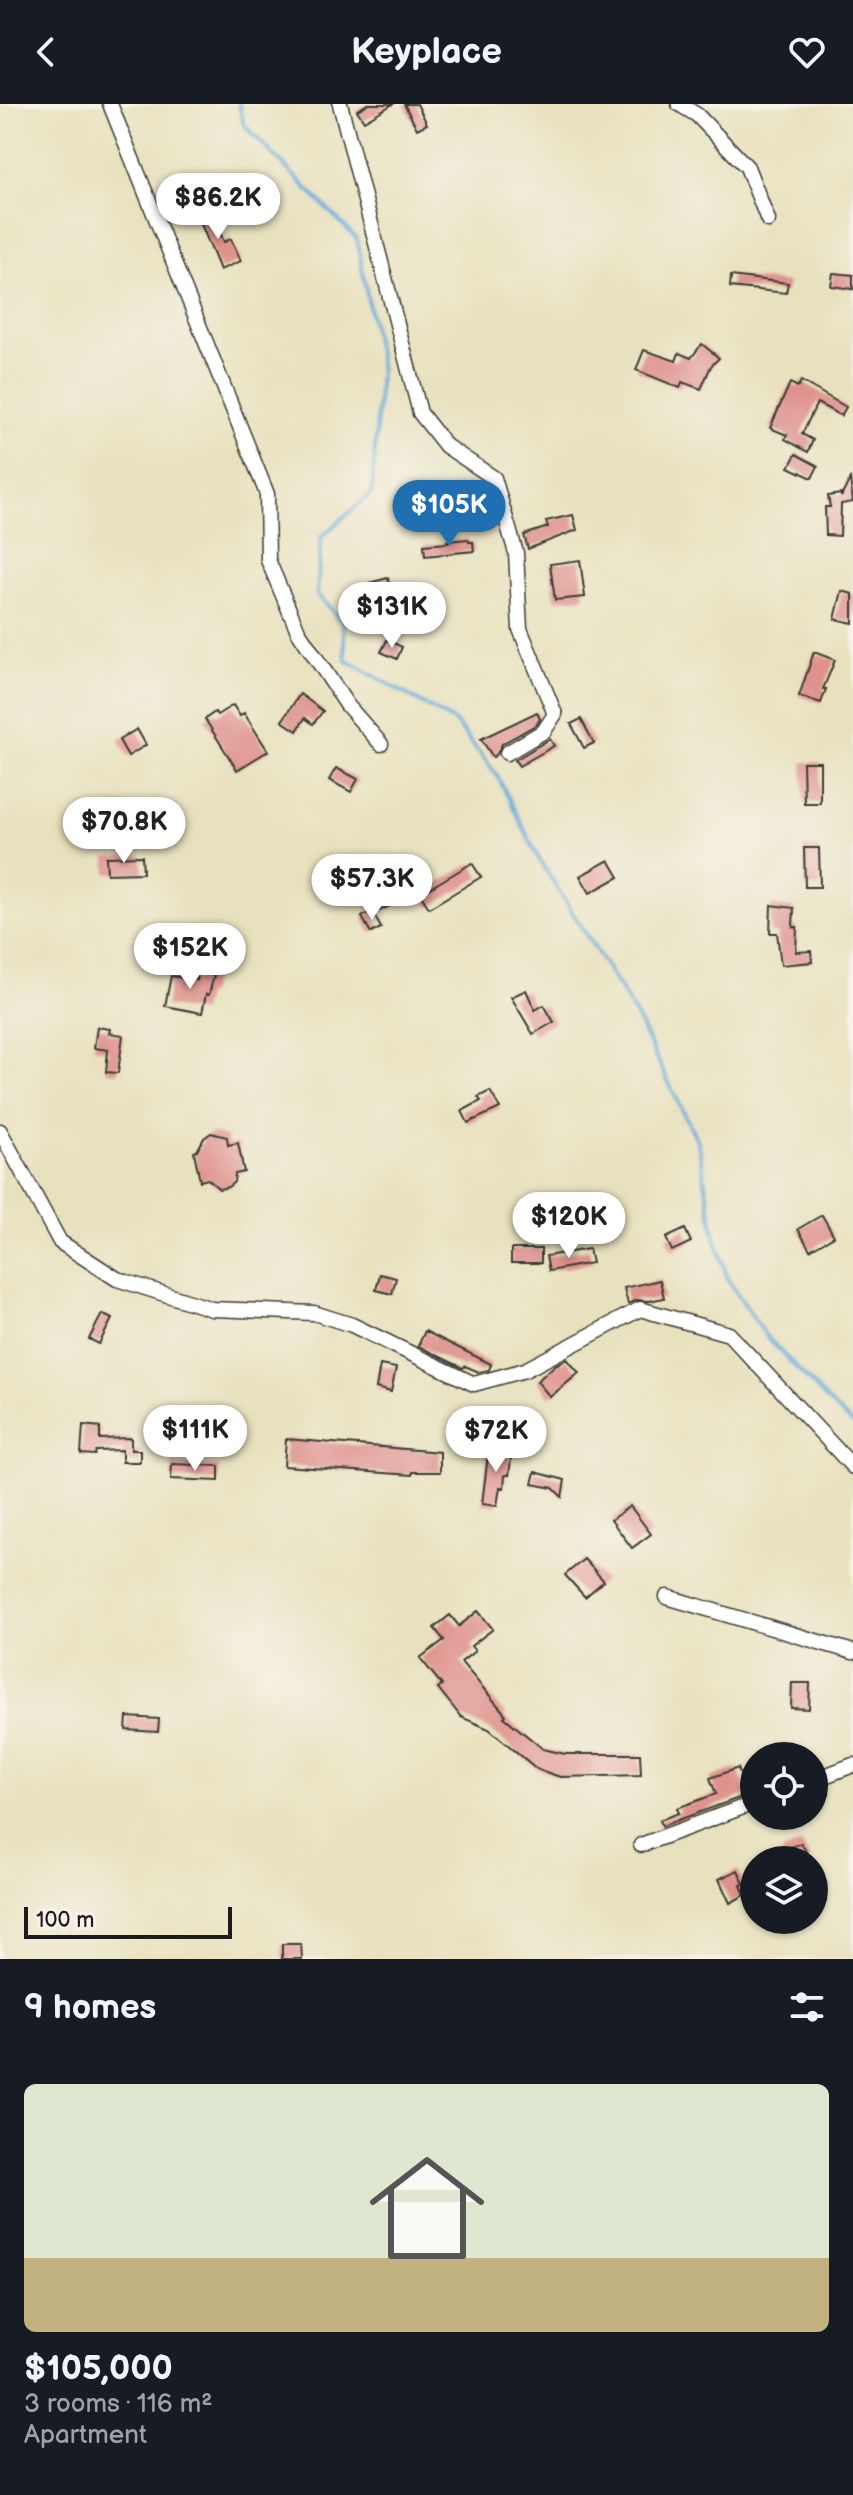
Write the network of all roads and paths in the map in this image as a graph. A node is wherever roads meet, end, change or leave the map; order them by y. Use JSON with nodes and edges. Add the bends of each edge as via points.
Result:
{"nodes":[{"id":1,"x":110,"y":104,"type":"edge"},
{"id":2,"x":340,"y":104,"type":"edge"},
{"id":3,"x":679,"y":104,"type":"edge"},
{"id":4,"x":768,"y":220,"type":"dead end"},
{"id":5,"x":381,"y":744,"type":"dead end"},
{"id":6,"x":507,"y":753,"type":"dead end"},
{"id":7,"x":0,"y":1131,"type":"edge"},
{"id":8,"x":853,"y":1467,"type":"edge"},
{"id":9,"x":667,"y":1597,"type":"dead end"},
{"id":10,"x":853,"y":1652,"type":"edge"},
{"id":11,"x":853,"y":1765,"type":"edge"},
{"id":12,"x":828,"y":1775,"type":"edge"},
{"id":13,"x":740,"y":1808,"type":"edge"},
{"id":14,"x":641,"y":1845,"type":"dead end"}],
"edges":[{"from":1,"to":5,"type":"street","via":[[267,494],[268,560],[298,631],[347,705]]},
{"from":2,"to":6,"type":"street","via":[[420,413],[446,446],[494,478],[516,553],[520,629],[555,714],[544,731]]},
{"from":3,"to":4,"type":"street","via":[[697,115],[747,167]]},
{"from":7,"to":8,"type":"street","via":[[60,1242],[117,1279],[212,1309],[314,1313],[352,1325],[474,1384],[525,1370],[640,1309],[729,1334]]},
{"from":9,"to":10,"type":"street"},
{"from":11,"to":12,"type":"street"},
{"from":13,"to":14,"type":"street"}]}
